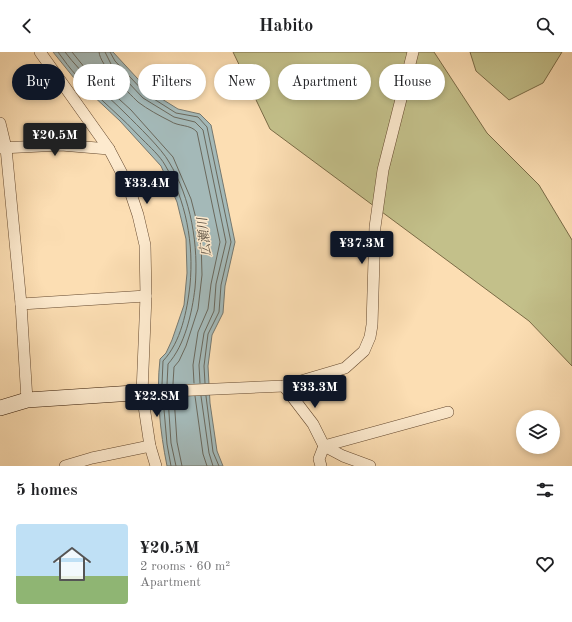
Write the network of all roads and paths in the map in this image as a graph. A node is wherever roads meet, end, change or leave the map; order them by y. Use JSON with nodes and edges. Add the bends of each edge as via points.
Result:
{"nodes":[{"id":1,"x":40,"y":52,"type":"edge"},
{"id":2,"x":412,"y":52,"type":"edge"},
{"id":3,"x":0,"y":123,"type":"edge"},
{"id":4,"x":3,"y":148,"type":"edge"},
{"id":5,"x":109,"y":150,"type":"junction"},
{"id":6,"x":146,"y":296,"type":"junction"},
{"id":7,"x":21,"y":304,"type":"junction"},
{"id":8,"x":284,"y":386,"type":"junction"},
{"id":9,"x":146,"y":392,"type":"junction"},
{"id":10,"x":26,"y":400,"type":"junction"},
{"id":11,"x":0,"y":408,"type":"edge"},
{"id":12,"x":448,"y":412,"type":"dead end"},
{"id":13,"x":150,"y":446,"type":"junction"},
{"id":14,"x":324,"y":446,"type":"junction"},
{"id":15,"x":65,"y":466,"type":"edge"},
{"id":16,"x":156,"y":466,"type":"edge"},
{"id":17,"x":321,"y":466,"type":"edge"},
{"id":18,"x":370,"y":466,"type":"edge"}],
"edges":[{"from":1,"to":5,"type":"street"},
{"from":2,"to":8,"type":"street","via":[[383,170],[375,227],[370,338],[364,351],[345,368]]},
{"from":3,"to":4,"type":"street"},
{"from":4,"to":5,"type":"street","via":[[61,145]]},
{"from":4,"to":7,"type":"street"},
{"from":5,"to":6,"type":"street","via":[[128,185],[138,215],[145,245]]},
{"from":6,"to":7,"type":"street"},
{"from":6,"to":9,"type":"street"},
{"from":7,"to":10,"type":"street"},
{"from":8,"to":9,"type":"street"},
{"from":8,"to":14,"type":"street","via":[[313,424]]},
{"from":9,"to":10,"type":"street"},
{"from":9,"to":13,"type":"street"},
{"from":10,"to":11,"type":"street"},
{"from":12,"to":14,"type":"street"},
{"from":13,"to":15,"type":"street"},
{"from":13,"to":16,"type":"street"},
{"from":14,"to":17,"type":"street","via":[[319,459]]},
{"from":14,"to":18,"type":"street"}]}
